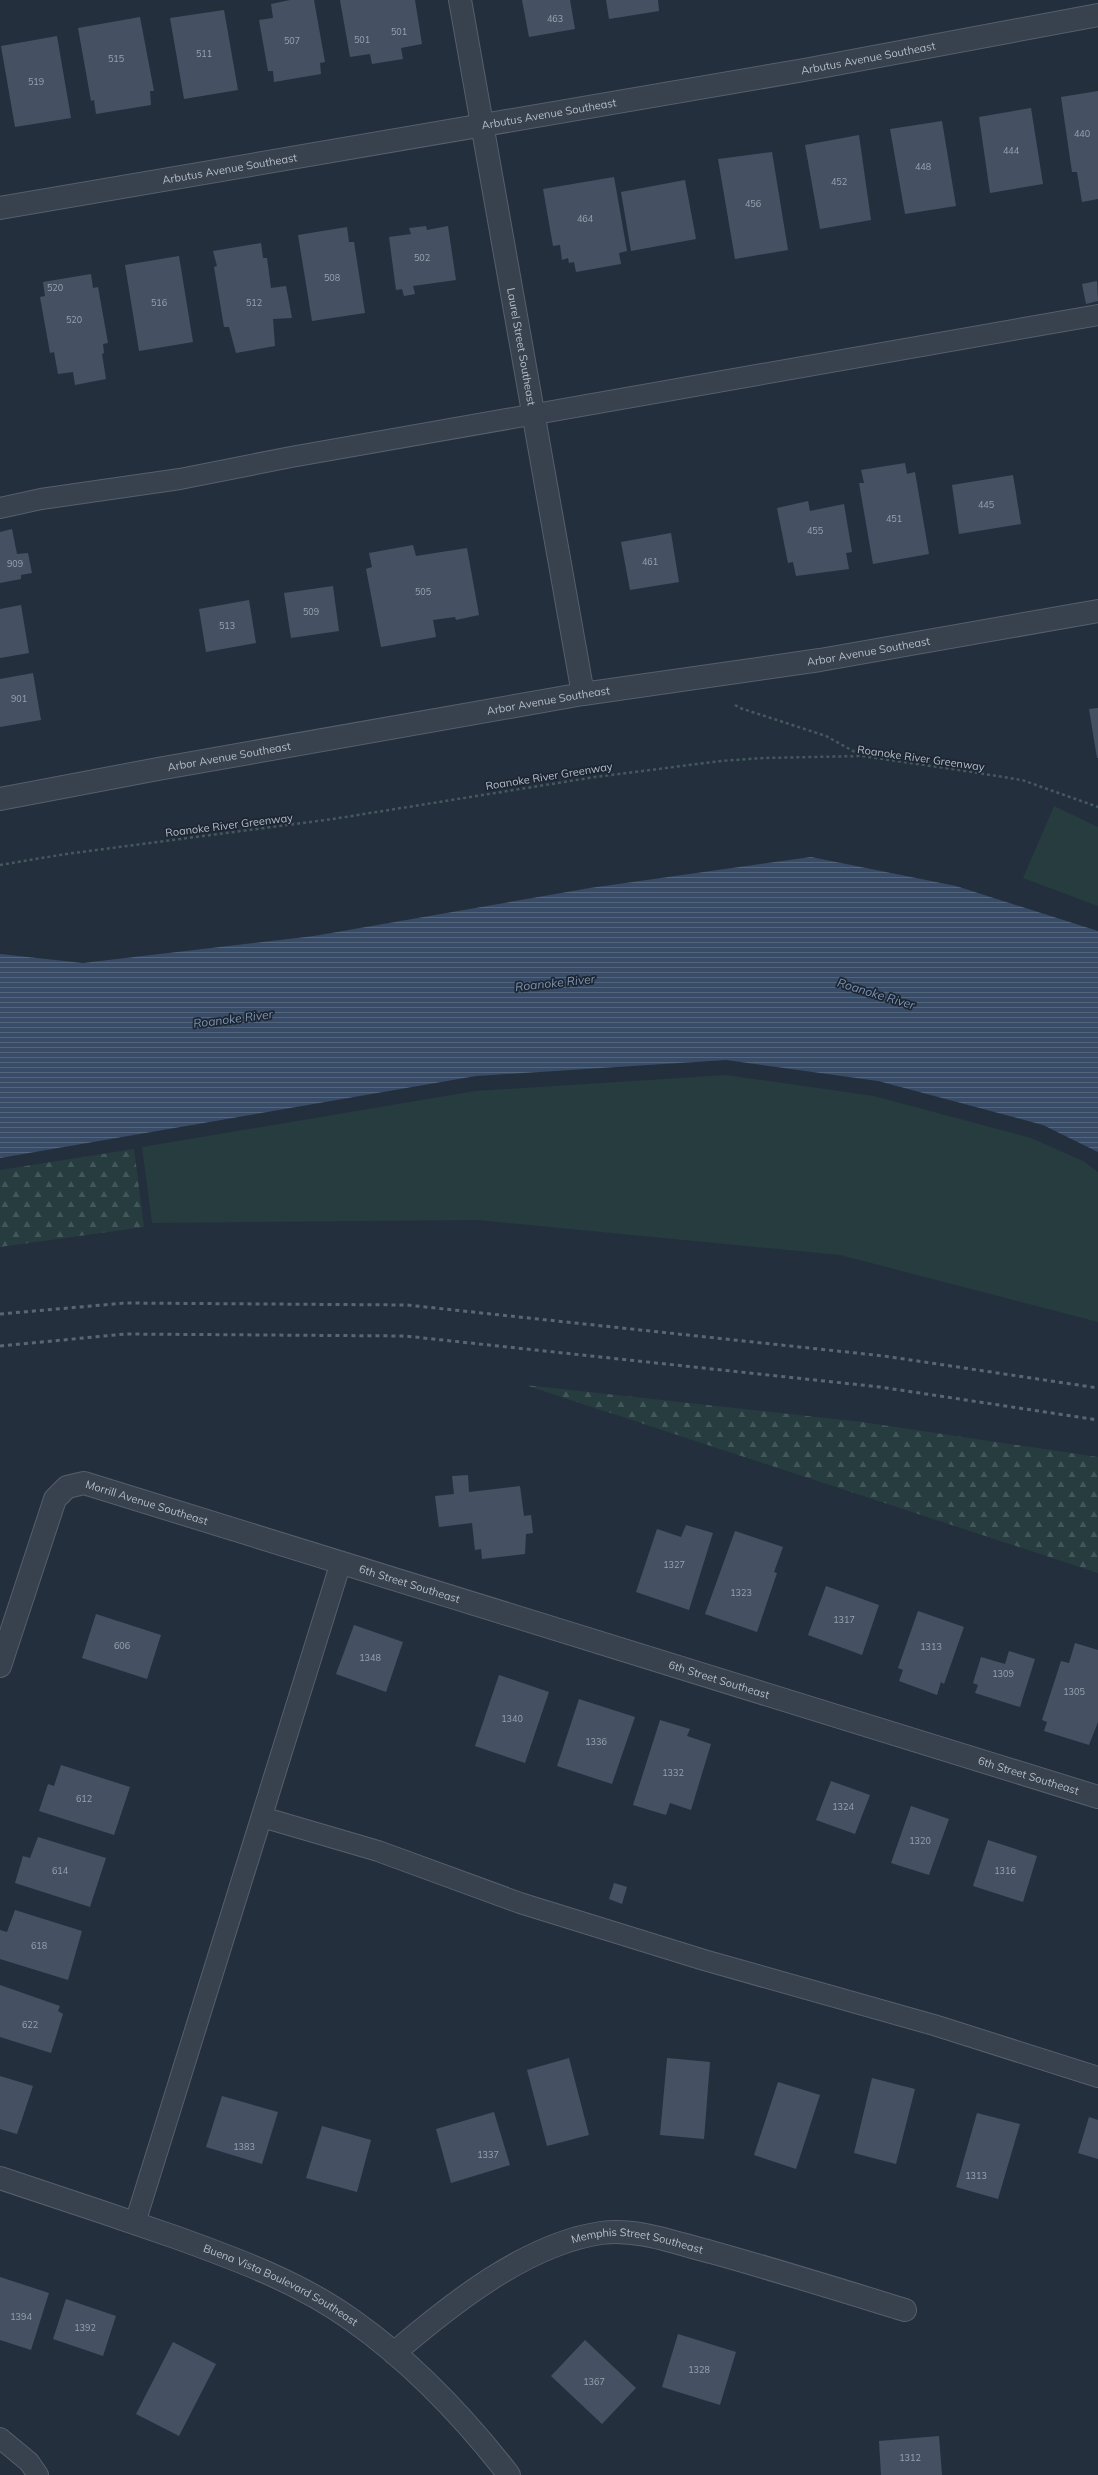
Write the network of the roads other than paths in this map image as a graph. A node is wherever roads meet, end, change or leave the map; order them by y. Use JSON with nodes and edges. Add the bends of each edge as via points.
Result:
{"nodes":[{"id":1,"x":460,"y":0,"type":"edge"},
{"id":2,"x":1098,"y":15,"type":"edge"},
{"id":3,"x":482,"y":123,"type":"junction"},
{"id":4,"x":0,"y":208,"type":"edge"},
{"id":5,"x":1098,"y":315,"type":"edge"},
{"id":6,"x":534,"y":416,"type":"junction"},
{"id":7,"x":0,"y":508,"type":"edge"},
{"id":8,"x":1098,"y":611,"type":"edge"},
{"id":9,"x":583,"y":694,"type":"junction"},
{"id":10,"x":0,"y":800,"type":"edge"},
{"id":11,"x":341,"y":1562,"type":"junction"},
{"id":12,"x":0,"y":1666,"type":"edge"},
{"id":13,"x":1098,"y":1797,"type":"edge"},
{"id":14,"x":262,"y":1817,"type":"junction"},
{"id":15,"x":1098,"y":2077,"type":"edge"},
{"id":16,"x":0,"y":2178,"type":"edge"},
{"id":17,"x":135,"y":2223,"type":"junction"},
{"id":18,"x":905,"y":2310,"type":"dead end"},
{"id":19,"x":394,"y":2353,"type":"junction"},
{"id":20,"x":0,"y":2438,"type":"edge"},
{"id":21,"x":38,"y":2475,"type":"edge"},
{"id":22,"x":509,"y":2475,"type":"edge"}],
"edges":[{"from":1,"to":3,"type":"street","name":"Laurel Street Southeast"},
{"from":2,"to":3,"type":"street","name":"Arbutus Avenue Southeast","via":[[804,70]]},
{"from":3,"to":4,"type":"street","name":"Arbutus Avenue Southeast"},
{"from":3,"to":6,"type":"street","name":"Laurel Street Southeast"},
{"from":5,"to":6,"type":"lane"},
{"from":6,"to":7,"type":"lane"},
{"from":6,"to":9,"type":"street","name":"Laurel Street Southeast"},
{"from":8,"to":9,"type":"street","name":"Arbor Avenue Southeast","via":[[820,660]]},
{"from":9,"to":10,"type":"street","name":"Arbor Avenue Southeast","via":[[158,769]]},
{"from":11,"to":12,"type":"street","name":"Morrill Avenue Southeast","via":[[84,1483],[67,1487],[55,1499]]},
{"from":11,"to":13,"type":"street","name":"6th Street Southeast"},
{"from":11,"to":14,"type":"lane"},
{"from":14,"to":15,"type":"lane","via":[[378,1851],[520,1903],[704,1960],[934,2024]]},
{"from":14,"to":17,"type":"lane"},
{"from":16,"to":17,"type":"street","name":"Buena Vista Boulevard Southeast"},
{"from":17,"to":19,"type":"street","name":"Buena Vista Boulevard Southeast","via":[[245,2262],[292,2285],[352,2320]]},
{"from":18,"to":19,"type":"street","name":"Memphis Street Southeast","via":[[779,2271],[642,2234],[602,2233],[563,2243],[504,2271],[444,2310]]},
{"from":19,"to":22,"type":"street","name":"Buena Vista Boulevard Southeast","via":[[426,2381],[483,2441]]},
{"from":20,"to":21,"type":"lane","via":[[28,2462]]}]}
